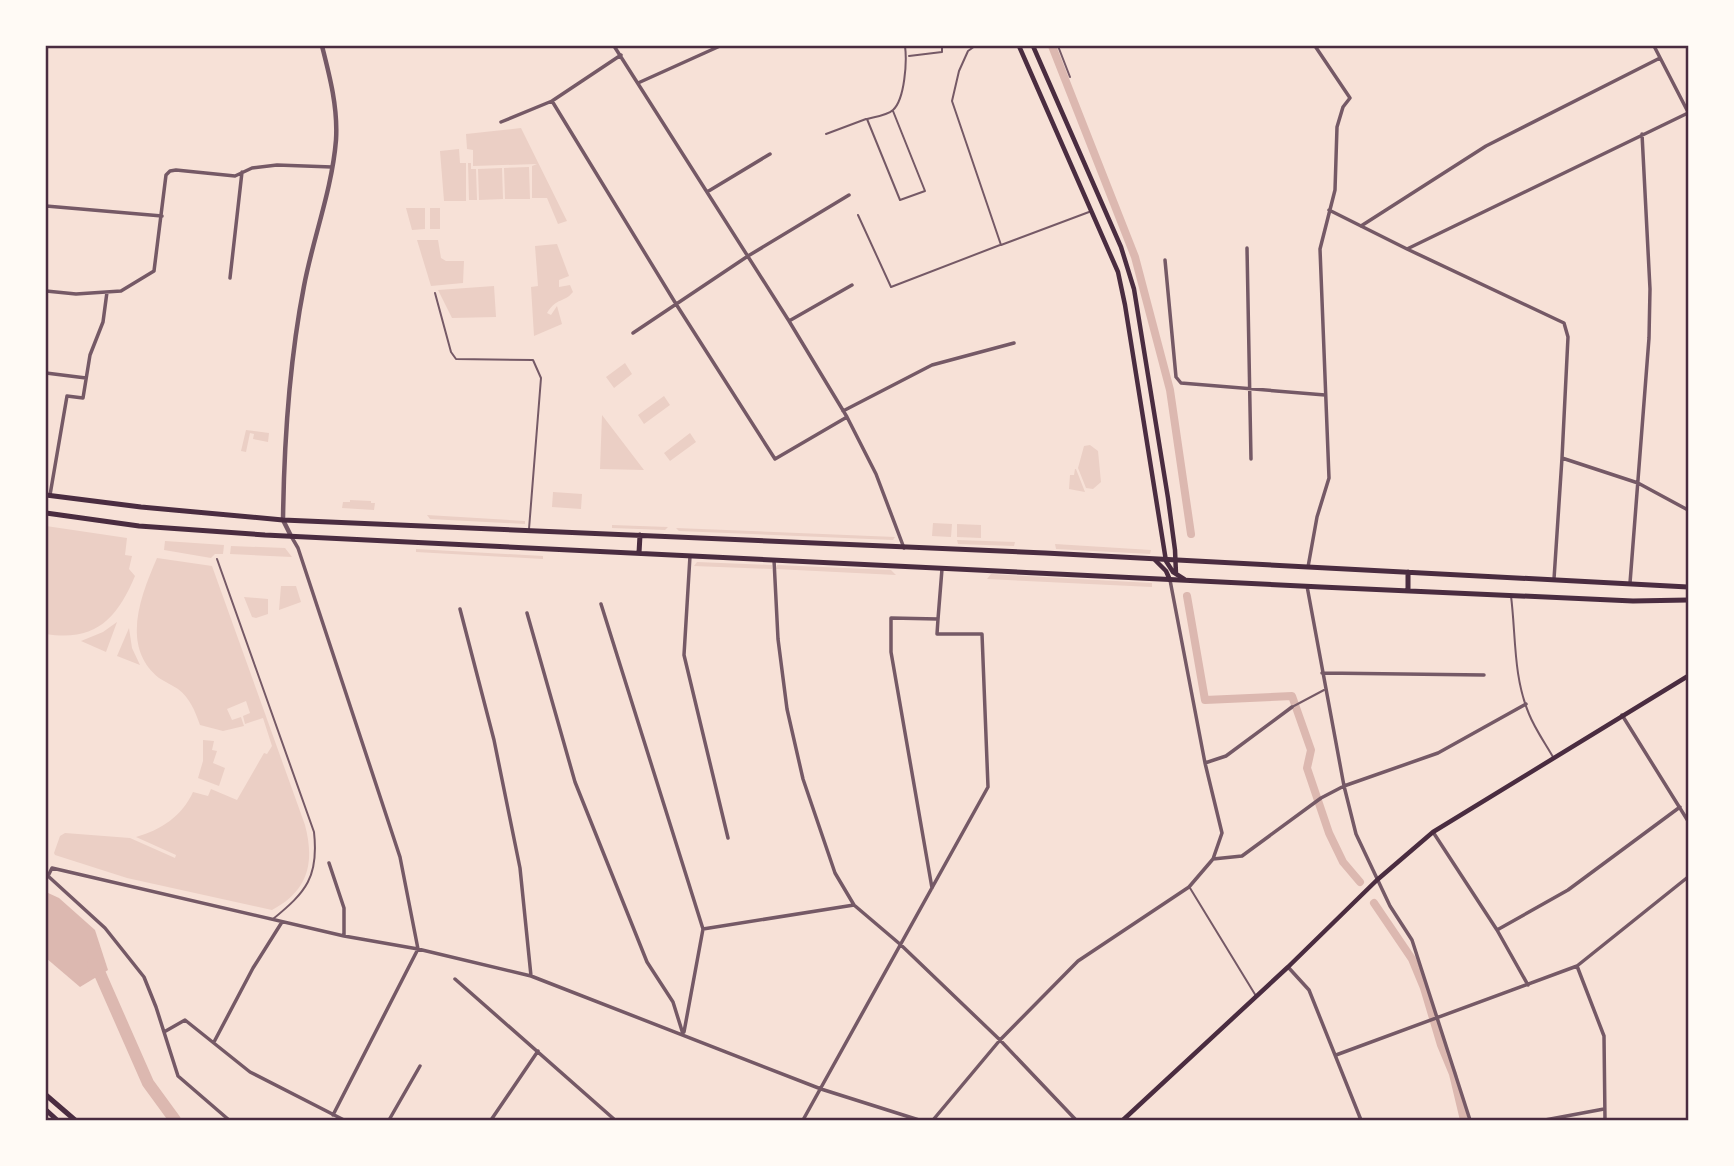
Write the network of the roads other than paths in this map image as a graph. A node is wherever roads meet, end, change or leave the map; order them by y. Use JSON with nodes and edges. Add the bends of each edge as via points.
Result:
{"nodes":[{"id":1,"x":322,"y":46,"type":"edge"},
{"id":2,"x":614,"y":46,"type":"edge"},
{"id":3,"x":720,"y":46,"type":"edge"},
{"id":4,"x":905,"y":46,"type":"edge"},
{"id":5,"x":942,"y":46,"type":"edge"},
{"id":6,"x":975,"y":46,"type":"edge"},
{"id":7,"x":1019,"y":46,"type":"edge"},
{"id":8,"x":1032,"y":46,"type":"edge"},
{"id":9,"x":1058,"y":46,"type":"edge"},
{"id":10,"x":1315,"y":46,"type":"edge"},
{"id":11,"x":1654,"y":46,"type":"edge"},
{"id":12,"x":621,"y":55,"type":"junction"},
{"id":13,"x":906,"y":56,"type":"junction"},
{"id":14,"x":1660,"y":58,"type":"junction"},
{"id":15,"x":1070,"y":77,"type":"dead end"},
{"id":16,"x":638,"y":83,"type":"junction"},
{"id":17,"x":552,"y":101,"type":"junction"},
{"id":18,"x":893,"y":111,"type":"junction"},
{"id":19,"x":1688,"y":113,"type":"edge"},
{"id":20,"x":867,"y":119,"type":"junction"},
{"id":21,"x":501,"y":122,"type":"dead end"},
{"id":22,"x":826,"y":134,"type":"dead end"},
{"id":23,"x":1642,"y":134,"type":"junction"},
{"id":24,"x":771,"y":154,"type":"dead end"},
{"id":25,"x":332,"y":167,"type":"junction"},
{"id":26,"x":242,"y":172,"type":"junction"},
{"id":27,"x":707,"y":192,"type":"junction"},
{"id":28,"x":849,"y":195,"type":"dead end"},
{"id":29,"x":46,"y":205,"type":"edge"},
{"id":30,"x":1329,"y":210,"type":"junction"},
{"id":31,"x":1092,"y":211,"type":"junction"},
{"id":32,"x":858,"y":215,"type":"dead end"},
{"id":33,"x":162,"y":216,"type":"junction"},
{"id":34,"x":1361,"y":226,"type":"junction"},
{"id":35,"x":1001,"y":245,"type":"junction"},
{"id":36,"x":1247,"y":248,"type":"dead end"},
{"id":37,"x":1408,"y":249,"type":"junction"},
{"id":38,"x":748,"y":256,"type":"junction"},
{"id":39,"x":1165,"y":260,"type":"dead end"},
{"id":40,"x":230,"y":278,"type":"dead end"},
{"id":41,"x":852,"y":285,"type":"dead end"},
{"id":42,"x":46,"y":291,"type":"edge"},
{"id":43,"x":107,"y":292,"type":"junction"},
{"id":44,"x":435,"y":293,"type":"dead end"},
{"id":45,"x":676,"y":304,"type":"junction"},
{"id":46,"x":789,"y":321,"type":"junction"},
{"id":47,"x":633,"y":333,"type":"dead end"},
{"id":48,"x":1014,"y":343,"type":"dead end"},
{"id":49,"x":46,"y":373,"type":"edge"},
{"id":50,"x":86,"y":378,"type":"junction"},
{"id":51,"x":1250,"y":390,"type":"junction"},
{"id":52,"x":1326,"y":395,"type":"junction"},
{"id":53,"x":843,"y":411,"type":"junction"},
{"id":54,"x":847,"y":417,"type":"junction"},
{"id":55,"x":1562,"y":458,"type":"junction"},
{"id":56,"x":1251,"y":459,"type":"dead end"},
{"id":57,"x":1638,"y":484,"type":"junction"},
{"id":58,"x":48,"y":495,"type":"edge"},
{"id":59,"x":1689,"y":510,"type":"edge"},
{"id":60,"x":46,"y":513,"type":"edge"},
{"id":61,"x":283,"y":520,"type":"junction"},
{"id":62,"x":528,"y":530,"type":"junction"},
{"id":63,"x":640,"y":535,"type":"junction"},
{"id":64,"x":291,"y":536,"type":"junction"},
{"id":65,"x":904,"y":548,"type":"junction"},
{"id":66,"x":1164,"y":550,"type":"junction"},
{"id":67,"x":639,"y":553,"type":"junction"},
{"id":68,"x":690,"y":556,"type":"junction"},
{"id":69,"x":217,"y":559,"type":"dead end"},
{"id":70,"x":774,"y":560,"type":"junction"},
{"id":71,"x":1155,"y":560,"type":"junction"},
{"id":72,"x":1170,"y":564,"type":"junction"},
{"id":73,"x":942,"y":567,"type":"junction"},
{"id":74,"x":1308,"y":567,"type":"junction"},
{"id":75,"x":1408,"y":572,"type":"junction"},
{"id":76,"x":1174,"y":578,"type":"junction"},
{"id":77,"x":1154,"y":579,"type":"junction"},
{"id":78,"x":1554,"y":579,"type":"junction"},
{"id":79,"x":1630,"y":583,"type":"junction"},
{"id":80,"x":1307,"y":586,"type":"junction"},
{"id":81,"x":1689,"y":587,"type":"edge"},
{"id":82,"x":1408,"y":591,"type":"junction"},
{"id":83,"x":1511,"y":596,"type":"junction"},
{"id":84,"x":1689,"y":600,"type":"edge"},
{"id":85,"x":601,"y":604,"type":"dead end"},
{"id":86,"x":460,"y":609,"type":"dead end"},
{"id":87,"x":527,"y":613,"type":"dead end"},
{"id":88,"x":938,"y":619,"type":"junction"},
{"id":89,"x":1322,"y":673,"type":"junction"},
{"id":90,"x":1484,"y":675,"type":"dead end"},
{"id":91,"x":1689,"y":676,"type":"edge"},
{"id":92,"x":1325,"y":689,"type":"junction"},
{"id":93,"x":1526,"y":704,"type":"junction"},
{"id":94,"x":1292,"y":707,"type":"joint"},
{"id":95,"x":1622,"y":715,"type":"junction"},
{"id":96,"x":1554,"y":758,"type":"junction"},
{"id":97,"x":1205,"y":763,"type":"junction"},
{"id":98,"x":1344,"y":786,"type":"junction"},
{"id":99,"x":1680,"y":807,"type":"junction"},
{"id":100,"x":1689,"y":821,"type":"edge"},
{"id":101,"x":1433,"y":832,"type":"junction"},
{"id":102,"x":728,"y":838,"type":"dead end"},
{"id":103,"x":1213,"y":859,"type":"junction"},
{"id":104,"x":329,"y":863,"type":"dead end"},
{"id":105,"x":1689,"y":877,"type":"edge"},
{"id":106,"x":1377,"y":880,"type":"junction"},
{"id":107,"x":1189,"y":887,"type":"junction"},
{"id":108,"x":933,"y":890,"type":"junction"},
{"id":109,"x":854,"y":905,"type":"junction"},
{"id":110,"x":272,"y":920,"type":"junction"},
{"id":111,"x":282,"y":922,"type":"junction"},
{"id":112,"x":703,"y":929,"type":"junction"},
{"id":113,"x":1497,"y":930,"type":"junction"},
{"id":114,"x":344,"y":936,"type":"junction"},
{"id":115,"x":901,"y":945,"type":"junction"},
{"id":116,"x":418,"y":949,"type":"junction"},
{"id":117,"x":1577,"y":966,"type":"junction"},
{"id":118,"x":1288,"y":967,"type":"junction"},
{"id":119,"x":531,"y":975,"type":"junction"},
{"id":120,"x":455,"y":979,"type":"dead end"},
{"id":121,"x":1528,"y":985,"type":"junction"},
{"id":122,"x":1256,"y":996,"type":"junction"},
{"id":123,"x":1435,"y":1019,"type":"junction"},
{"id":124,"x":164,"y":1032,"type":"junction"},
{"id":125,"x":683,"y":1034,"type":"junction"},
{"id":126,"x":1000,"y":1040,"type":"junction"},
{"id":127,"x":214,"y":1042,"type":"junction"},
{"id":128,"x":538,"y":1051,"type":"junction"},
{"id":129,"x":1336,"y":1055,"type":"junction"},
{"id":130,"x":420,"y":1066,"type":"dead end"},
{"id":131,"x":821,"y":1089,"type":"junction"},
{"id":132,"x":46,"y":1095,"type":"edge"},
{"id":133,"x":1604,"y":1109,"type":"junction"},
{"id":134,"x":46,"y":1110,"type":"edge"},
{"id":135,"x":333,"y":1115,"type":"junction"},
{"id":136,"x":340,"y":1120,"type":"edge"},
{"id":137,"x":57,"y":1121,"type":"edge"},
{"id":138,"x":75,"y":1121,"type":"edge"},
{"id":139,"x":229,"y":1121,"type":"edge"},
{"id":140,"x":389,"y":1121,"type":"edge"},
{"id":141,"x":491,"y":1121,"type":"edge"},
{"id":142,"x":615,"y":1121,"type":"edge"},
{"id":143,"x":803,"y":1121,"type":"edge"},
{"id":144,"x":919,"y":1121,"type":"edge"},
{"id":145,"x":933,"y":1121,"type":"edge"},
{"id":146,"x":1076,"y":1121,"type":"edge"},
{"id":147,"x":1123,"y":1121,"type":"edge"},
{"id":148,"x":1360,"y":1121,"type":"edge"},
{"id":149,"x":1470,"y":1121,"type":"edge"},
{"id":150,"x":1545,"y":1121,"type":"edge"},
{"id":151,"x":1605,"y":1121,"type":"edge"}],
"edges":[{"from":1,"to":25,"type":"street","via":[[334,97]]},
{"from":2,"to":12,"type":"street"},
{"from":3,"to":16,"type":"street"},
{"from":4,"to":13,"type":"lane"},
{"from":5,"to":13,"type":"lane","via":[[942,52]]},
{"from":6,"to":35,"type":"lane","via":[[959,71],[952,102]]},
{"from":7,"to":31,"type":"main road"},
{"from":8,"to":72,"type":"main road","via":[[1121,247],[1131,280],[1149,369],[1175,551]]},
{"from":9,"to":15,"type":"lane"},
{"from":10,"to":30,"type":"street","via":[[1350,97],[1337,127],[1335,190]]},
{"from":11,"to":14,"type":"street"},
{"from":12,"to":16,"type":"street"},
{"from":12,"to":17,"type":"street"},
{"from":13,"to":18,"type":"lane","via":[[901,98]]},
{"from":14,"to":19,"type":"street"},
{"from":14,"to":34,"type":"street","via":[[1486,146]]},
{"from":16,"to":27,"type":"street"},
{"from":17,"to":21,"type":"street"},
{"from":17,"to":45,"type":"street"},
{"from":18,"to":20,"type":"lane"},
{"from":18,"to":20,"type":"lane","via":[[925,191],[900,200]]},
{"from":19,"to":23,"type":"street"},
{"from":20,"to":22,"type":"lane"},
{"from":23,"to":37,"type":"street"},
{"from":23,"to":57,"type":"street","via":[[1650,289]]},
{"from":24,"to":27,"type":"street"},
{"from":25,"to":26,"type":"street","via":[[276,165]]},
{"from":25,"to":61,"type":"street","via":[[295,336]]},
{"from":26,"to":33,"type":"street","via":[[235,176],[170,171]]},
{"from":26,"to":40,"type":"street"},
{"from":27,"to":38,"type":"street"},
{"from":28,"to":38,"type":"street"},
{"from":29,"to":33,"type":"street"},
{"from":30,"to":34,"type":"street"},
{"from":30,"to":52,"type":"street","via":[[1320,249]]},
{"from":31,"to":35,"type":"lane"},
{"from":31,"to":66,"type":"main road","via":[[1118,272]]},
{"from":32,"to":35,"type":"lane","via":[[891,287]]},
{"from":33,"to":43,"type":"street","via":[[154,271],[121,291]]},
{"from":34,"to":37,"type":"street"},
{"from":36,"to":51,"type":"street"},
{"from":37,"to":55,"type":"street","via":[[1564,323],[1568,337]]},
{"from":38,"to":45,"type":"street"},
{"from":38,"to":46,"type":"street"},
{"from":39,"to":51,"type":"street","via":[[1176,377],[1181,383]]},
{"from":41,"to":46,"type":"street"},
{"from":42,"to":43,"type":"street"},
{"from":43,"to":50,"type":"street"},
{"from":44,"to":62,"type":"lane","via":[[456,359],[533,360],[541,378]]},
{"from":45,"to":47,"type":"street"},
{"from":45,"to":54,"type":"street","via":[[775,459]]},
{"from":46,"to":53,"type":"street"},
{"from":48,"to":53,"type":"street","via":[[932,365]]},
{"from":49,"to":50,"type":"street"},
{"from":50,"to":58,"type":"street","via":[[83,398],[67,396]]},
{"from":51,"to":52,"type":"street"},
{"from":51,"to":56,"type":"street"},
{"from":52,"to":74,"type":"street","via":[[1329,478]]},
{"from":53,"to":54,"type":"street"},
{"from":54,"to":65,"type":"street","via":[[877,474]]},
{"from":55,"to":57,"type":"street"},
{"from":55,"to":78,"type":"street"},
{"from":57,"to":59,"type":"street"},
{"from":57,"to":79,"type":"street"},
{"from":58,"to":61,"type":"main road"},
{"from":60,"to":64,"type":"main road","via":[[139,526]]},
{"from":61,"to":62,"type":"main road"},
{"from":61,"to":64,"type":"street"},
{"from":62,"to":63,"type":"main road"},
{"from":63,"to":65,"type":"main road"},
{"from":63,"to":67,"type":"main road"},
{"from":64,"to":67,"type":"main road"},
{"from":64,"to":116,"type":"street","via":[[400,858]]},
{"from":65,"to":71,"type":"main road"},
{"from":66,"to":71,"type":"main road"},
{"from":66,"to":72,"type":"main road"},
{"from":67,"to":68,"type":"main road"},
{"from":68,"to":70,"type":"main road"},
{"from":68,"to":102,"type":"street","via":[[684,655]]},
{"from":69,"to":110,"type":"lane","via":[[314,832],[314,871],[305,890]]},
{"from":70,"to":73,"type":"main road"},
{"from":70,"to":109,"type":"street","via":[[787,709],[803,779],[835,873]]},
{"from":71,"to":72,"type":"main road"},
{"from":71,"to":72,"type":"main road"},
{"from":72,"to":74,"type":"main road"},
{"from":72,"to":76,"type":"main road"},
{"from":72,"to":76,"type":"main road"},
{"from":72,"to":77,"type":"main road"},
{"from":73,"to":77,"type":"main road"},
{"from":73,"to":88,"type":"street"},
{"from":74,"to":75,"type":"main road"},
{"from":75,"to":78,"type":"main road"},
{"from":75,"to":82,"type":"main road"},
{"from":76,"to":77,"type":"main road"},
{"from":76,"to":80,"type":"main road"},
{"from":76,"to":97,"type":"street"},
{"from":78,"to":79,"type":"main road"},
{"from":79,"to":81,"type":"main road"},
{"from":80,"to":82,"type":"main road"},
{"from":80,"to":89,"type":"street"},
{"from":82,"to":83,"type":"main road"},
{"from":83,"to":84,"type":"main road"},
{"from":83,"to":93,"type":"lane","via":[[1515,659]]},
{"from":85,"to":112,"type":"street"},
{"from":86,"to":119,"type":"street","via":[[520,867]]},
{"from":87,"to":125,"type":"street","via":[[575,782],[647,962],[673,1002]]},
{"from":88,"to":108,"type":"street","via":[[891,618],[891,653]]},
{"from":88,"to":108,"type":"street","via":[[937,634],[982,634],[988,787]]},
{"from":89,"to":90,"type":"street"},
{"from":89,"to":92,"type":"street"},
{"from":91,"to":95,"type":"main road"},
{"from":92,"to":94,"type":"lane"},
{"from":92,"to":98,"type":"street"},
{"from":93,"to":96,"type":"lane"},
{"from":93,"to":98,"type":"street","via":[[1438,753]]},
{"from":94,"to":97,"type":"street","via":[[1226,756]]},
{"from":95,"to":96,"type":"main road"},
{"from":95,"to":99,"type":"street"},
{"from":96,"to":101,"type":"main road"},
{"from":97,"to":103,"type":"street","via":[[1222,833]]},
{"from":98,"to":103,"type":"street","via":[[1242,856]]},
{"from":98,"to":106,"type":"street","via":[[1356,834]]},
{"from":99,"to":100,"type":"street"},
{"from":99,"to":113,"type":"street","via":[[1568,890]]},
{"from":101,"to":106,"type":"main road"},
{"from":101,"to":113,"type":"street"},
{"from":103,"to":107,"type":"street"},
{"from":104,"to":114,"type":"street","via":[[344,908]]},
{"from":105,"to":117,"type":"street"},
{"from":106,"to":118,"type":"main road"},
{"from":106,"to":123,"type":"street","via":[[1412,940]]},
{"from":107,"to":122,"type":"lane"},
{"from":107,"to":126,"type":"street","via":[[1077,961]]},
{"from":108,"to":115,"type":"street"},
{"from":109,"to":112,"type":"street"},
{"from":109,"to":115,"type":"street"},
{"from":110,"to":111,"type":"street"},
{"from":110,"to":124,"type":"street","via":[[52,868],[48,876],[105,928],[144,977]]},
{"from":111,"to":114,"type":"street"},
{"from":111,"to":127,"type":"street"},
{"from":112,"to":125,"type":"street"},
{"from":113,"to":121,"type":"street"},
{"from":114,"to":116,"type":"street"},
{"from":115,"to":126,"type":"street"},
{"from":115,"to":131,"type":"street"},
{"from":116,"to":119,"type":"street"},
{"from":116,"to":135,"type":"street"},
{"from":117,"to":121,"type":"street"},
{"from":117,"to":133,"type":"street","via":[[1604,1036]]},
{"from":118,"to":122,"type":"main road"},
{"from":118,"to":129,"type":"street","via":[[1309,990]]},
{"from":119,"to":125,"type":"street"},
{"from":120,"to":128,"type":"street"},
{"from":121,"to":123,"type":"street"},
{"from":122,"to":147,"type":"main road"},
{"from":123,"to":129,"type":"street"},
{"from":123,"to":149,"type":"street"},
{"from":124,"to":127,"type":"street","via":[[185,1020]]},
{"from":124,"to":139,"type":"street","via":[[178,1076]]},
{"from":125,"to":131,"type":"street"},
{"from":126,"to":145,"type":"street"},
{"from":126,"to":146,"type":"street"},
{"from":127,"to":135,"type":"street","via":[[250,1072]]},
{"from":128,"to":141,"type":"street"},
{"from":128,"to":142,"type":"street"},
{"from":129,"to":148,"type":"street"},
{"from":130,"to":140,"type":"street"},
{"from":131,"to":143,"type":"street"},
{"from":131,"to":144,"type":"street"},
{"from":132,"to":138,"type":"main road"},
{"from":133,"to":150,"type":"street"},
{"from":133,"to":151,"type":"street"},
{"from":134,"to":137,"type":"main road"},
{"from":135,"to":136,"type":"street"}]}
